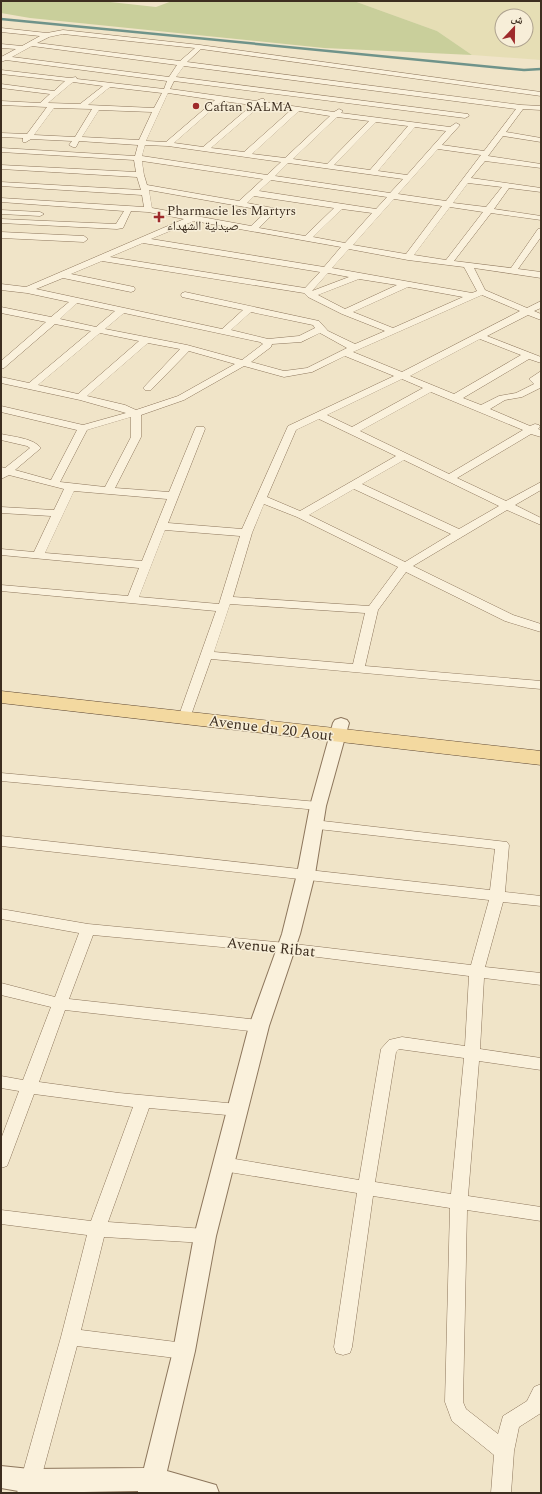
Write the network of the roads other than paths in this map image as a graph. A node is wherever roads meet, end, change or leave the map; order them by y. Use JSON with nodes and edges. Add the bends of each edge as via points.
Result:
{"nodes":[{"id":1,"x":1,"y":30,"type":"edge"},
{"id":2,"x":47,"y":35,"type":"junction"},
{"id":3,"x":31,"y":44,"type":"junction"},
{"id":4,"x":1,"y":46,"type":"edge"},
{"id":5,"x":200,"y":47,"type":"junction"},
{"id":6,"x":22,"y":48,"type":"junction"},
{"id":7,"x":3,"y":59,"type":"edge"},
{"id":8,"x":96,"y":60,"type":"junction"},
{"id":9,"x":182,"y":63,"type":"junction"},
{"id":10,"x":1,"y":72,"type":"edge"},
{"id":11,"x":172,"y":78,"type":"junction"},
{"id":12,"x":373,"y":79,"type":"junction"},
{"id":13,"x":71,"y":80,"type":"junction"},
{"id":14,"x":108,"y":84,"type":"junction"},
{"id":15,"x":282,"y":84,"type":"junction"},
{"id":16,"x":1,"y":86,"type":"edge"},
{"id":17,"x":166,"y":91,"type":"junction"},
{"id":18,"x":56,"y":93,"type":"junction"},
{"id":19,"x":541,"y":94,"type":"edge"},
{"id":20,"x":220,"y":99,"type":"junction"},
{"id":21,"x":350,"y":101,"type":"junction"},
{"id":22,"x":478,"y":102,"type":"junction"},
{"id":23,"x":1,"y":103,"type":"edge"},
{"id":24,"x":258,"y":104,"type":"junction"},
{"id":25,"x":42,"y":105,"type":"junction"},
{"id":26,"x":52,"y":105,"type":"junction"},
{"id":27,"x":81,"y":106,"type":"junction"},
{"id":28,"x":96,"y":107,"type":"junction"},
{"id":29,"x":524,"y":108,"type":"junction"},
{"id":30,"x":539,"y":108,"type":"edge"},
{"id":31,"x":297,"y":109,"type":"junction"},
{"id":32,"x":158,"y":110,"type":"junction"},
{"id":33,"x":336,"y":114,"type":"junction"},
{"id":34,"x":465,"y":116,"type":"junction"},
{"id":35,"x":375,"y":119,"type":"junction"},
{"id":36,"x":413,"y":125,"type":"junction"},
{"id":37,"x":452,"y":130,"type":"junction"},
{"id":38,"x":501,"y":134,"type":"junction"},
{"id":39,"x":1,"y":135,"type":"edge"},
{"id":40,"x":29,"y":136,"type":"junction"},
{"id":41,"x":77,"y":139,"type":"junction"},
{"id":42,"x":541,"y":140,"type":"edge"},
{"id":43,"x":142,"y":142,"type":"junction"},
{"id":44,"x":168,"y":144,"type":"junction"},
{"id":45,"x":437,"y":146,"type":"junction"},
{"id":46,"x":205,"y":149,"type":"junction"},
{"id":47,"x":1,"y":150,"type":"edge"},
{"id":48,"x":246,"y":155,"type":"junction"},
{"id":49,"x":485,"y":156,"type":"junction"},
{"id":50,"x":138,"y":158,"type":"junction"},
{"id":51,"x":287,"y":161,"type":"junction"},
{"id":52,"x":8,"y":163,"type":"edge"},
{"id":53,"x":541,"y":166,"type":"edge"},
{"id":54,"x":328,"y":167,"type":"junction"},
{"id":55,"x":57,"y":170,"type":"junction"},
{"id":56,"x":372,"y":173,"type":"junction"},
{"id":57,"x":140,"y":175,"type":"junction"},
{"id":58,"x":269,"y":177,"type":"junction"},
{"id":59,"x":409,"y":178,"type":"junction"},
{"id":60,"x":467,"y":180,"type":"junction"},
{"id":61,"x":1,"y":184,"type":"edge"},
{"id":62,"x":507,"y":186,"type":"junction"},
{"id":63,"x":146,"y":190,"type":"junction"},
{"id":64,"x":541,"y":190,"type":"edge"},
{"id":65,"x":253,"y":193,"type":"junction"},
{"id":66,"x":393,"y":196,"type":"junction"},
{"id":67,"x":287,"y":198,"type":"junction"},
{"id":68,"x":1,"y":200,"type":"edge"},
{"id":69,"x":37,"y":202,"type":"junction"},
{"id":70,"x":47,"y":203,"type":"junction"},
{"id":71,"x":241,"y":204,"type":"junction"},
{"id":72,"x":448,"y":204,"type":"junction"},
{"id":73,"x":340,"y":206,"type":"junction"},
{"id":74,"x":129,"y":208,"type":"junction"},
{"id":75,"x":148,"y":210,"type":"junction"},
{"id":76,"x":273,"y":210,"type":"junction"},
{"id":77,"x":488,"y":210,"type":"junction"},
{"id":78,"x":1,"y":212,"type":"edge"},
{"id":79,"x":379,"y":212,"type":"junction"},
{"id":80,"x":40,"y":214,"type":"junction"},
{"id":81,"x":193,"y":218,"type":"junction"},
{"id":82,"x":541,"y":218,"type":"edge"},
{"id":83,"x":1,"y":221,"type":"edge"},
{"id":84,"x":34,"y":224,"type":"junction"},
{"id":85,"x":253,"y":229,"type":"junction"},
{"id":86,"x":541,"y":231,"type":"edge"},
{"id":87,"x":1,"y":235,"type":"edge"},
{"id":88,"x":84,"y":239,"type":"dead end"},
{"id":89,"x":307,"y":239,"type":"junction"},
{"id":90,"x":141,"y":240,"type":"junction"},
{"id":91,"x":348,"y":247,"type":"junction"},
{"id":92,"x":408,"y":257,"type":"junction"},
{"id":93,"x":101,"y":258,"type":"junction"},
{"id":94,"x":448,"y":264,"type":"junction"},
{"id":95,"x":468,"y":266,"type":"junction"},
{"id":96,"x":326,"y":270,"type":"junction"},
{"id":97,"x":514,"y":271,"type":"junction"},
{"id":98,"x":62,"y":275,"type":"junction"},
{"id":99,"x":541,"y":275,"type":"edge"},
{"id":100,"x":358,"y":276,"type":"junction"},
{"id":101,"x":405,"y":285,"type":"junction"},
{"id":102,"x":1,"y":286,"type":"edge"},
{"id":103,"x":26,"y":290,"type":"junction"},
{"id":104,"x":309,"y":293,"type":"junction"},
{"id":105,"x":477,"y":294,"type":"junction"},
{"id":106,"x":185,"y":295,"type":"dead end"},
{"id":107,"x":76,"y":300,"type":"junction"},
{"id":108,"x":541,"y":304,"type":"edge"},
{"id":109,"x":106,"y":306,"type":"junction"},
{"id":110,"x":249,"y":309,"type":"junction"},
{"id":111,"x":1,"y":310,"type":"edge"},
{"id":112,"x":122,"y":310,"type":"junction"},
{"id":113,"x":527,"y":311,"type":"junction"},
{"id":114,"x":11,"y":312,"type":"junction"},
{"id":115,"x":345,"y":312,"type":"junction"},
{"id":116,"x":541,"y":317,"type":"edge"},
{"id":117,"x":1,"y":319,"type":"edge"},
{"id":118,"x":53,"y":321,"type":"junction"},
{"id":119,"x":320,"y":329,"type":"junction"},
{"id":120,"x":97,"y":331,"type":"junction"},
{"id":121,"x":224,"y":331,"type":"junction"},
{"id":122,"x":393,"y":331,"type":"junction"},
{"id":123,"x":480,"y":336,"type":"junction"},
{"id":124,"x":145,"y":340,"type":"junction"},
{"id":125,"x":267,"y":342,"type":"junction"},
{"id":126,"x":187,"y":348,"type":"junction"},
{"id":127,"x":354,"y":348,"type":"junction"},
{"id":128,"x":345,"y":352,"type":"junction"},
{"id":129,"x":528,"y":355,"type":"junction"},
{"id":130,"x":541,"y":360,"type":"edge"},
{"id":131,"x":245,"y":362,"type":"junction"},
{"id":132,"x":1,"y":366,"type":"edge"},
{"id":133,"x":541,"y":374,"type":"edge"},
{"id":134,"x":402,"y":376,"type":"junction"},
{"id":135,"x":1,"y":380,"type":"edge"},
{"id":136,"x":31,"y":386,"type":"junction"},
{"id":137,"x":148,"y":388,"type":"dead end"},
{"id":138,"x":431,"y":388,"type":"junction"},
{"id":139,"x":80,"y":397,"type":"junction"},
{"id":140,"x":455,"y":398,"type":"junction"},
{"id":141,"x":1,"y":409,"type":"edge"},
{"id":142,"x":482,"y":409,"type":"junction"},
{"id":143,"x":136,"y":413,"type":"junction"},
{"id":144,"x":318,"y":415,"type":"junction"},
{"id":145,"x":541,"y":424,"type":"edge"},
{"id":146,"x":83,"y":428,"type":"junction"},
{"id":147,"x":200,"y":429,"type":"dead end"},
{"id":148,"x":353,"y":431,"type":"junction"},
{"id":149,"x":536,"y":432,"type":"edge"},
{"id":150,"x":1,"y":437,"type":"edge"},
{"id":151,"x":404,"y":456,"type":"junction"},
{"id":152,"x":3,"y":473,"type":"edge"},
{"id":153,"x":449,"y":478,"type":"junction"},
{"id":154,"x":54,"y":484,"type":"junction"},
{"id":155,"x":355,"y":485,"type":"junction"},
{"id":156,"x":541,"y":485,"type":"edge"},
{"id":157,"x":70,"y":487,"type":"junction"},
{"id":158,"x":109,"y":490,"type":"junction"},
{"id":159,"x":173,"y":496,"type":"junction"},
{"id":160,"x":262,"y":499,"type":"junction"},
{"id":161,"x":507,"y":506,"type":"junction"},
{"id":162,"x":1,"y":510,"type":"edge"},
{"id":163,"x":58,"y":513,"type":"junction"},
{"id":164,"x":301,"y":515,"type":"junction"},
{"id":165,"x":541,"y":522,"type":"edge"},
{"id":166,"x":161,"y":526,"type":"junction"},
{"id":167,"x":246,"y":533,"type":"junction"},
{"id":168,"x":458,"y":533,"type":"junction"},
{"id":169,"x":1,"y":552,"type":"edge"},
{"id":170,"x":38,"y":555,"type":"junction"},
{"id":171,"x":146,"y":565,"type":"junction"},
{"id":172,"x":404,"y":567,"type":"junction"},
{"id":173,"x":1,"y":588,"type":"edge"},
{"id":174,"x":132,"y":600,"type":"junction"},
{"id":175,"x":225,"y":604,"type":"junction"},
{"id":176,"x":372,"y":610,"type":"junction"},
{"id":177,"x":541,"y":628,"type":"edge"},
{"id":178,"x":206,"y":655,"type":"junction"},
{"id":179,"x":358,"y":668,"type":"junction"},
{"id":180,"x":541,"y":685,"type":"edge"},
{"id":181,"x":1,"y":686,"type":"edge"},
{"id":182,"x":1,"y":697,"type":"edge"},
{"id":183,"x":186,"y":712,"type":"junction"},
{"id":184,"x":340,"y":729,"type":"junction"},
{"id":185,"x":541,"y":745,"type":"edge"},
{"id":186,"x":541,"y":758,"type":"edge"},
{"id":187,"x":1,"y":777,"type":"edge"},
{"id":188,"x":318,"y":806,"type":"junction"},
{"id":189,"x":314,"y":825,"type":"junction"},
{"id":190,"x":1,"y":842,"type":"edge"},
{"id":191,"x":306,"y":874,"type":"junction"},
{"id":192,"x":497,"y":897,"type":"junction"},
{"id":193,"x":541,"y":901,"type":"edge"},
{"id":194,"x":1,"y":914,"type":"edge"},
{"id":195,"x":88,"y":929,"type":"junction"},
{"id":196,"x":286,"y":948,"type":"junction"},
{"id":197,"x":477,"y":970,"type":"junction"},
{"id":198,"x":541,"y":979,"type":"edge"},
{"id":199,"x":1,"y":989,"type":"edge"},
{"id":200,"x":60,"y":1004,"type":"junction"},
{"id":201,"x":259,"y":1026,"type":"junction"},
{"id":202,"x":472,"y":1053,"type":"junction"},
{"id":203,"x":541,"y":1064,"type":"edge"},
{"id":204,"x":1,"y":1082,"type":"edge"},
{"id":205,"x":29,"y":1087,"type":"junction"},
{"id":206,"x":143,"y":1102,"type":"junction"},
{"id":207,"x":238,"y":1110,"type":"junction"},
{"id":208,"x":1,"y":1161,"type":"edge"},
{"id":209,"x":224,"y":1164,"type":"junction"},
{"id":210,"x":366,"y":1188,"type":"junction"},
{"id":211,"x":459,"y":1200,"type":"junction"},
{"id":212,"x":541,"y":1214,"type":"edge"},
{"id":213,"x":1,"y":1217,"type":"edge"},
{"id":214,"x":97,"y":1229,"type":"junction"},
{"id":215,"x":205,"y":1236,"type":"junction"},
{"id":216,"x":70,"y":1337,"type":"junction"},
{"id":217,"x":343,"y":1347,"type":"dead end"},
{"id":218,"x":184,"y":1351,"type":"junction"},
{"id":219,"x":541,"y":1393,"type":"edge"},
{"id":220,"x":504,"y":1451,"type":"junction"},
{"id":221,"x":1,"y":1477,"type":"edge"},
{"id":222,"x":152,"y":1486,"type":"edge"},
{"id":223,"x":28,"y":1487,"type":"edge"},
{"id":224,"x":208,"y":1493,"type":"edge"},
{"id":225,"x":502,"y":1493,"type":"edge"}],
"edges":[{"from":1,"to":2,"type":"street"},
{"from":2,"to":3,"type":"street"},
{"from":2,"to":5,"type":"street","via":[[63,32]]},
{"from":3,"to":6,"type":"street"},
{"from":3,"to":8,"type":"street"},
{"from":4,"to":6,"type":"street"},
{"from":5,"to":9,"type":"street"},
{"from":5,"to":12,"type":"street"},
{"from":6,"to":7,"type":"street"},
{"from":7,"to":8,"type":"street"},
{"from":8,"to":9,"type":"street"},
{"from":8,"to":11,"type":"street"},
{"from":8,"to":13,"type":"street"},
{"from":9,"to":11,"type":"street"},
{"from":9,"to":15,"type":"street"},
{"from":10,"to":13,"type":"street"},
{"from":11,"to":15,"type":"street"},
{"from":11,"to":17,"type":"street"},
{"from":12,"to":15,"type":"street"},
{"from":12,"to":19,"type":"street"},
{"from":12,"to":21,"type":"street"},
{"from":12,"to":22,"type":"street"},
{"from":13,"to":14,"type":"street"},
{"from":13,"to":18,"type":"street"},
{"from":14,"to":17,"type":"street"},
{"from":14,"to":27,"type":"street"},
{"from":15,"to":21,"type":"street"},
{"from":15,"to":24,"type":"street"},
{"from":16,"to":18,"type":"street"},
{"from":17,"to":20,"type":"street"},
{"from":17,"to":32,"type":"street"},
{"from":18,"to":25,"type":"street"},
{"from":20,"to":24,"type":"street"},
{"from":20,"to":44,"type":"street"},
{"from":21,"to":33,"type":"street"},
{"from":21,"to":34,"type":"street"},
{"from":22,"to":29,"type":"street"},
{"from":22,"to":34,"type":"street"},
{"from":23,"to":25,"type":"street"},
{"from":24,"to":31,"type":"street"},
{"from":24,"to":46,"type":"street"},
{"from":25,"to":26,"type":"street"},
{"from":26,"to":27,"type":"street"},
{"from":26,"to":40,"type":"street"},
{"from":27,"to":28,"type":"street"},
{"from":28,"to":32,"type":"street"},
{"from":28,"to":41,"type":"street"},
{"from":29,"to":30,"type":"street"},
{"from":29,"to":38,"type":"street"},
{"from":31,"to":33,"type":"street"},
{"from":31,"to":48,"type":"street"},
{"from":32,"to":43,"type":"street"},
{"from":33,"to":35,"type":"street"},
{"from":33,"to":51,"type":"street"},
{"from":34,"to":37,"type":"street"},
{"from":35,"to":36,"type":"street"},
{"from":35,"to":54,"type":"street"},
{"from":36,"to":37,"type":"street"},
{"from":36,"to":56,"type":"street"},
{"from":37,"to":45,"type":"street"},
{"from":38,"to":42,"type":"street"},
{"from":38,"to":49,"type":"street"},
{"from":39,"to":40,"type":"street"},
{"from":40,"to":41,"type":"street"},
{"from":40,"to":52,"type":"street"},
{"from":41,"to":43,"type":"street"},
{"from":41,"to":55,"type":"street"},
{"from":43,"to":44,"type":"street"},
{"from":43,"to":50,"type":"street"},
{"from":44,"to":46,"type":"street"},
{"from":45,"to":49,"type":"street"},
{"from":45,"to":59,"type":"street"},
{"from":46,"to":48,"type":"street"},
{"from":47,"to":52,"type":"street"},
{"from":48,"to":51,"type":"street"},
{"from":49,"to":53,"type":"street"},
{"from":49,"to":60,"type":"street"},
{"from":50,"to":55,"type":"street"},
{"from":50,"to":57,"type":"street"},
{"from":50,"to":58,"type":"street"},
{"from":51,"to":54,"type":"street"},
{"from":51,"to":58,"type":"street"},
{"from":52,"to":55,"type":"street"},
{"from":52,"to":55,"type":"street"},
{"from":54,"to":56,"type":"street"},
{"from":55,"to":57,"type":"street"},
{"from":55,"to":61,"type":"street"},
{"from":55,"to":63,"type":"street"},
{"from":55,"to":69,"type":"street"},
{"from":56,"to":59,"type":"street"},
{"from":57,"to":63,"type":"street"},
{"from":58,"to":65,"type":"street"},
{"from":58,"to":66,"type":"street"},
{"from":59,"to":66,"type":"street"},
{"from":60,"to":62,"type":"street"},
{"from":60,"to":72,"type":"street"},
{"from":62,"to":64,"type":"street"},
{"from":62,"to":77,"type":"street"},
{"from":63,"to":71,"type":"street"},
{"from":63,"to":75,"type":"street"},
{"from":65,"to":67,"type":"street"},
{"from":65,"to":71,"type":"street"},
{"from":66,"to":72,"type":"street"},
{"from":66,"to":79,"type":"street"},
{"from":67,"to":73,"type":"street"},
{"from":67,"to":76,"type":"street"},
{"from":68,"to":69,"type":"street"},
{"from":69,"to":70,"type":"street"},
{"from":70,"to":74,"type":"street"},
{"from":70,"to":80,"type":"street"},
{"from":71,"to":76,"type":"street"},
{"from":72,"to":77,"type":"street"},
{"from":72,"to":92,"type":"street"},
{"from":73,"to":79,"type":"street"},
{"from":73,"to":89,"type":"street"},
{"from":74,"to":75,"type":"street"},
{"from":74,"to":84,"type":"street","via":[[120,226],[117,227]]},
{"from":75,"to":81,"type":"street"},
{"from":76,"to":85,"type":"street"},
{"from":77,"to":82,"type":"street"},
{"from":77,"to":94,"type":"street"},
{"from":78,"to":80,"type":"street"},
{"from":79,"to":91,"type":"street"},
{"from":80,"to":84,"type":"street"},
{"from":81,"to":85,"type":"street"},
{"from":81,"to":90,"type":"street"},
{"from":83,"to":84,"type":"street"},
{"from":85,"to":89,"type":"street"},
{"from":86,"to":97,"type":"street"},
{"from":87,"to":88,"type":"street"},
{"from":89,"to":91,"type":"street"},
{"from":90,"to":93,"type":"street"},
{"from":90,"to":96,"type":"street"},
{"from":91,"to":92,"type":"street"},
{"from":91,"to":96,"type":"street"},
{"from":92,"to":94,"type":"street"},
{"from":93,"to":98,"type":"street"},
{"from":93,"to":104,"type":"street"},
{"from":94,"to":95,"type":"street"},
{"from":95,"to":97,"type":"street"},
{"from":95,"to":105,"type":"street"},
{"from":96,"to":100,"type":"street"},
{"from":96,"to":104,"type":"street"},
{"from":97,"to":99,"type":"street"},
{"from":98,"to":103,"type":"street"},
{"from":98,"to":109,"type":"street","via":[[131,289]]},
{"from":100,"to":101,"type":"street"},
{"from":100,"to":104,"type":"street"},
{"from":101,"to":105,"type":"street"},
{"from":101,"to":115,"type":"street"},
{"from":102,"to":103,"type":"street"},
{"from":103,"to":107,"type":"street"},
{"from":104,"to":115,"type":"street"},
{"from":105,"to":113,"type":"street"},
{"from":105,"to":122,"type":"street"},
{"from":106,"to":110,"type":"street"},
{"from":107,"to":109,"type":"street"},
{"from":107,"to":118,"type":"street"},
{"from":108,"to":113,"type":"street"},
{"from":109,"to":112,"type":"street"},
{"from":110,"to":119,"type":"street","via":[[302,318],[316,323]]},
{"from":110,"to":121,"type":"street"},
{"from":111,"to":114,"type":"street"},
{"from":112,"to":120,"type":"street"},
{"from":112,"to":121,"type":"street"},
{"from":113,"to":116,"type":"street"},
{"from":113,"to":123,"type":"street"},
{"from":114,"to":117,"type":"street"},
{"from":114,"to":118,"type":"street"},
{"from":115,"to":122,"type":"street"},
{"from":118,"to":120,"type":"street"},
{"from":118,"to":132,"type":"street"},
{"from":119,"to":125,"type":"street","via":[[301,339]]},
{"from":119,"to":127,"type":"street"},
{"from":120,"to":124,"type":"street"},
{"from":120,"to":136,"type":"street"},
{"from":121,"to":125,"type":"street"},
{"from":122,"to":127,"type":"street"},
{"from":123,"to":129,"type":"street"},
{"from":123,"to":134,"type":"street"},
{"from":124,"to":126,"type":"street"},
{"from":124,"to":139,"type":"street"},
{"from":125,"to":131,"type":"street","via":[[266,348]]},
{"from":126,"to":131,"type":"street"},
{"from":126,"to":137,"type":"street"},
{"from":127,"to":128,"type":"street"},
{"from":128,"to":131,"type":"street","via":[[309,370],[284,374]]},
{"from":128,"to":134,"type":"street"},
{"from":129,"to":130,"type":"street"},
{"from":129,"to":140,"type":"street"},
{"from":131,"to":143,"type":"street","via":[[181,398]]},
{"from":133,"to":142,"type":"street","via":[[534,380],[539,383],[537,386],[519,395],[502,398]]},
{"from":134,"to":138,"type":"street"},
{"from":134,"to":144,"type":"street"},
{"from":135,"to":136,"type":"street"},
{"from":136,"to":139,"type":"street"},
{"from":138,"to":140,"type":"street"},
{"from":138,"to":148,"type":"street"},
{"from":139,"to":143,"type":"street"},
{"from":140,"to":142,"type":"street"},
{"from":141,"to":146,"type":"street"},
{"from":142,"to":149,"type":"street"},
{"from":143,"to":146,"type":"street"},
{"from":143,"to":158,"type":"street","via":[[136,437]]},
{"from":144,"to":148,"type":"street"},
{"from":144,"to":160,"type":"street","via":[[292,428]]},
{"from":145,"to":149,"type":"street"},
{"from":146,"to":154,"type":"street"},
{"from":147,"to":159,"type":"street"},
{"from":148,"to":151,"type":"street"},
{"from":149,"to":153,"type":"street"},
{"from":150,"to":152,"type":"street","via":[[31,444],[36,448]]},
{"from":151,"to":153,"type":"street"},
{"from":151,"to":155,"type":"street"},
{"from":152,"to":154,"type":"street"},
{"from":153,"to":161,"type":"street"},
{"from":154,"to":157,"type":"street"},
{"from":155,"to":164,"type":"street"},
{"from":155,"to":168,"type":"street"},
{"from":156,"to":161,"type":"street"},
{"from":157,"to":158,"type":"street"},
{"from":157,"to":163,"type":"street"},
{"from":158,"to":159,"type":"street"},
{"from":159,"to":166,"type":"street"},
{"from":160,"to":164,"type":"street"},
{"from":160,"to":167,"type":"street"},
{"from":161,"to":165,"type":"street"},
{"from":161,"to":168,"type":"street"},
{"from":162,"to":163,"type":"street"},
{"from":163,"to":170,"type":"street"},
{"from":164,"to":172,"type":"street"},
{"from":166,"to":167,"type":"street"},
{"from":166,"to":171,"type":"street"},
{"from":167,"to":175,"type":"street"},
{"from":168,"to":172,"type":"street"},
{"from":169,"to":170,"type":"street"},
{"from":170,"to":171,"type":"street"},
{"from":171,"to":174,"type":"street"},
{"from":172,"to":176,"type":"street"},
{"from":172,"to":177,"type":"street","via":[[509,618]]},
{"from":173,"to":174,"type":"street"},
{"from":174,"to":175,"type":"street"},
{"from":175,"to":176,"type":"street"},
{"from":175,"to":178,"type":"street"},
{"from":176,"to":179,"type":"street"},
{"from":178,"to":179,"type":"street"},
{"from":178,"to":183,"type":"street"},
{"from":179,"to":180,"type":"street"},
{"from":181,"to":183,"type":"main road","name":"Avenue du 20 Aout"},
{"from":182,"to":183,"type":"main road","name":"Avenue du 20 Aout"},
{"from":183,"to":184,"type":"main road","name":"Avenue du 20 Aout"},
{"from":184,"to":185,"type":"main road","name":"Avenue du 20 Aout"},
{"from":184,"to":186,"type":"main road","name":"Avenue du 20 Aout"},
{"from":184,"to":188,"type":"street"},
{"from":187,"to":188,"type":"street"},
{"from":188,"to":189,"type":"street"},
{"from":189,"to":191,"type":"street"},
{"from":189,"to":192,"type":"street","via":[[502,845]]},
{"from":190,"to":191,"type":"street"},
{"from":191,"to":192,"type":"street"},
{"from":191,"to":196,"type":"street"},
{"from":192,"to":193,"type":"street"},
{"from":192,"to":197,"type":"street"},
{"from":194,"to":195,"type":"street","name":"Avenue Ribat"},
{"from":195,"to":196,"type":"street","name":"Avenue Ribat"},
{"from":195,"to":200,"type":"street"},
{"from":196,"to":197,"type":"street","name":"Avenue Ribat"},
{"from":196,"to":201,"type":"street"},
{"from":197,"to":198,"type":"street","name":"Avenue Ribat"},
{"from":197,"to":202,"type":"street"},
{"from":199,"to":200,"type":"street"},
{"from":200,"to":201,"type":"street"},
{"from":200,"to":205,"type":"street"},
{"from":201,"to":207,"type":"street"},
{"from":202,"to":203,"type":"street"},
{"from":202,"to":210,"type":"street","via":[[402,1043],[395,1044],[389,1049]]},
{"from":202,"to":211,"type":"street"},
{"from":204,"to":205,"type":"street"},
{"from":205,"to":206,"type":"street"},
{"from":205,"to":208,"type":"street"},
{"from":206,"to":207,"type":"street"},
{"from":206,"to":214,"type":"street"},
{"from":207,"to":209,"type":"street"},
{"from":209,"to":210,"type":"street"},
{"from":209,"to":215,"type":"street"},
{"from":210,"to":211,"type":"street"},
{"from":210,"to":217,"type":"street"},
{"from":211,"to":212,"type":"street"},
{"from":211,"to":220,"type":"street","via":[[454,1402],[459,1415]]},
{"from":213,"to":214,"type":"street"},
{"from":214,"to":215,"type":"street"},
{"from":214,"to":216,"type":"street"},
{"from":215,"to":218,"type":"street"},
{"from":216,"to":218,"type":"street"},
{"from":216,"to":223,"type":"street"},
{"from":218,"to":222,"type":"street"},
{"from":219,"to":220,"type":"street","via":[[534,1407],[510,1422]]},
{"from":220,"to":225,"type":"street"},
{"from":221,"to":223,"type":"street"},
{"from":222,"to":223,"type":"street"},
{"from":222,"to":224,"type":"street"}]}
